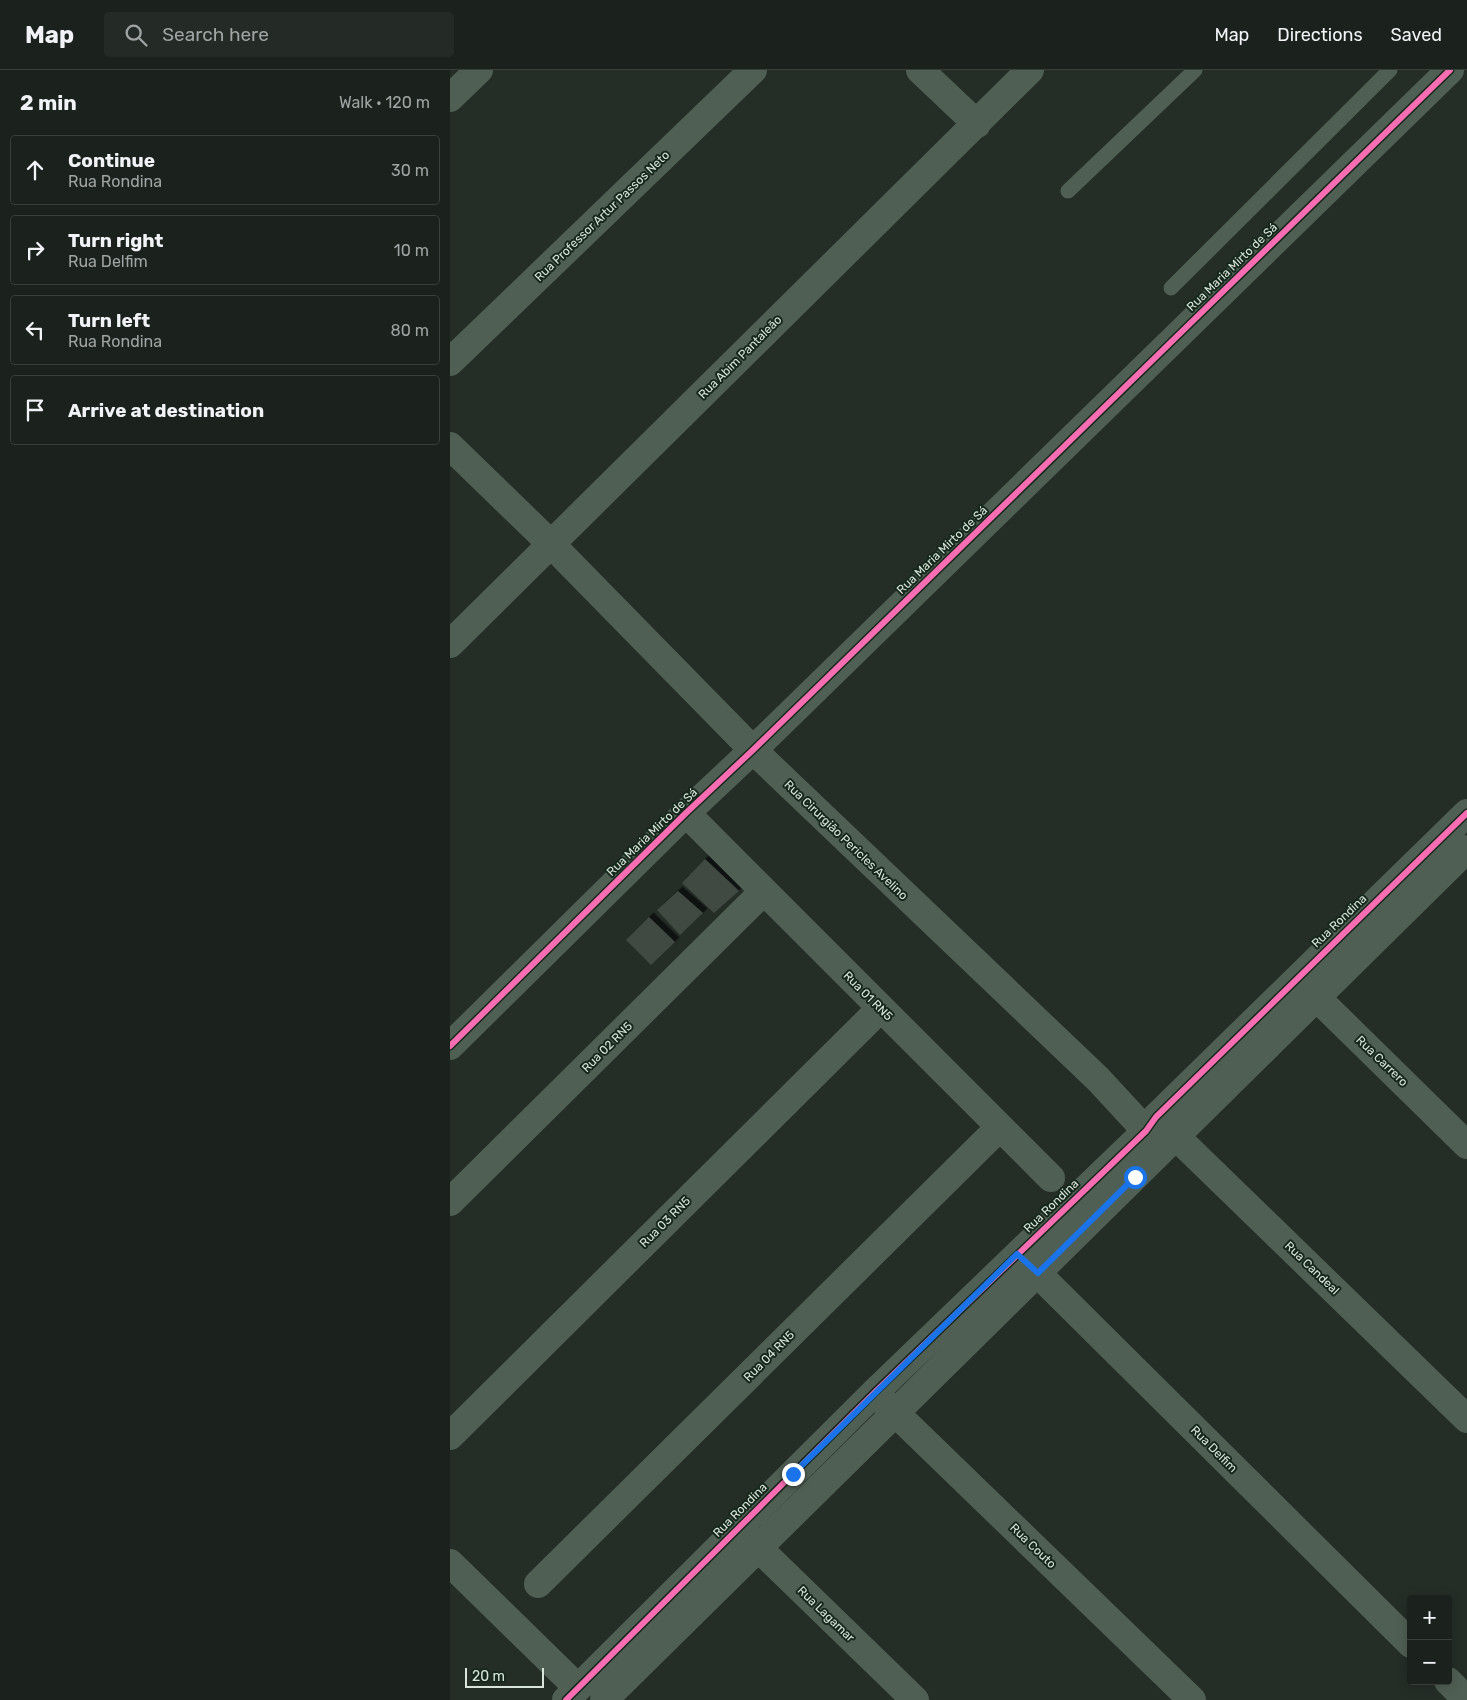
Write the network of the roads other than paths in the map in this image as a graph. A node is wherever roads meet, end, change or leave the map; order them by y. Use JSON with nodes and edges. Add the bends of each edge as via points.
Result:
{"nodes":[{"id":1,"x":479,"y":70,"type":"edge"},
{"id":2,"x":753,"y":70,"type":"edge"},
{"id":3,"x":920,"y":70,"type":"edge"},
{"id":4,"x":1030,"y":70,"type":"edge"},
{"id":5,"x":1195,"y":70,"type":"edge"},
{"id":6,"x":1390,"y":70,"type":"edge"},
{"id":7,"x":1443,"y":72,"type":"edge"},
{"id":8,"x":450,"y":98,"type":"edge"},
{"id":9,"x":977,"y":124,"type":"junction"},
{"id":10,"x":1068,"y":192,"type":"dead end"},
{"id":11,"x":1171,"y":288,"type":"dead end"},
{"id":12,"x":450,"y":362,"type":"edge"},
{"id":13,"x":450,"y":446,"type":"edge"},
{"id":14,"x":550,"y":544,"type":"junction"},
{"id":15,"x":450,"y":644,"type":"edge"},
{"id":16,"x":753,"y":750,"type":"junction"},
{"id":17,"x":686,"y":813,"type":"junction"},
{"id":18,"x":1467,"y":813,"type":"edge"},
{"id":19,"x":1459,"y":851,"type":"edge"},
{"id":20,"x":764,"y":891,"type":"junction"},
{"id":21,"x":1295,"y":980,"type":"junction"},
{"id":22,"x":1316,"y":997,"type":"junction"},
{"id":23,"x":881,"y":1008,"type":"junction"},
{"id":24,"x":450,"y":1046,"type":"edge"},
{"id":25,"x":1151,"y":1124,"type":"junction"},
{"id":26,"x":1000,"y":1127,"type":"junction"},
{"id":27,"x":1177,"y":1136,"type":"junction"},
{"id":28,"x":1467,"y":1145,"type":"edge"},
{"id":29,"x":1051,"y":1178,"type":"dead end"},
{"id":30,"x":450,"y":1202,"type":"edge"},
{"id":31,"x":1017,"y":1254,"type":"junction"},
{"id":32,"x":1038,"y":1273,"type":"junction"},
{"id":33,"x":875,"y":1392,"type":"junction"},
{"id":34,"x":895,"y":1413,"type":"junction"},
{"id":35,"x":1467,"y":1419,"type":"edge"},
{"id":36,"x":450,"y":1436,"type":"edge"},
{"id":37,"x":738,"y":1528,"type":"junction"},
{"id":38,"x":759,"y":1548,"type":"junction"},
{"id":39,"x":450,"y":1563,"type":"edge"},
{"id":40,"x":538,"y":1584,"type":"dead end"},
{"id":41,"x":1407,"y":1640,"type":"edge"},
{"id":42,"x":1452,"y":1685,"type":"edge"},
{"id":43,"x":579,"y":1687,"type":"edge"},
{"id":44,"x":613,"y":1697,"type":"edge"},
{"id":45,"x":915,"y":1700,"type":"edge"},
{"id":46,"x":1192,"y":1700,"type":"edge"},
{"id":47,"x":1467,"y":1700,"type":"edge"}],
"edges":[{"from":1,"to":8,"type":"street"},
{"from":2,"to":12,"type":"street","name":"Rua Professor Artur Passos Neto"},
{"from":3,"to":9,"type":"street"},
{"from":4,"to":9,"type":"street","name":"Rua Abim Pantaleão"},
{"from":5,"to":10,"type":"lane"},
{"from":6,"to":11,"type":"lane"},
{"from":7,"to":16,"type":"street","name":"Rua Maria Mirto de Sá"},
{"from":9,"to":14,"type":"street","name":"Rua Abim Pantaleão"},
{"from":13,"to":14,"type":"street","name":"Rua Cirurgião Pericles Avelino"},
{"from":14,"to":15,"type":"street","name":"Rua Abim Pantaleão"},
{"from":14,"to":16,"type":"street","name":"Rua Cirurgião Pericles Avelino"},
{"from":16,"to":17,"type":"street","name":"Rua Maria Mirto de Sá"},
{"from":16,"to":25,"type":"street","name":"Rua Cirurgião Pericles Avelino","via":[[1098,1079]]},
{"from":17,"to":20,"type":"street","name":"Rua 01 RN5"},
{"from":17,"to":24,"type":"street","name":"Rua Maria Mirto de Sá"},
{"from":18,"to":19,"type":"street","name":"Rua Rondina"},
{"from":19,"to":21,"type":"street","name":"Rua Rondina"},
{"from":19,"to":22,"type":"street","name":"Rua Rondina"},
{"from":20,"to":23,"type":"street","name":"Rua 01 RN5"},
{"from":20,"to":30,"type":"street","name":"Rua 02 RN5"},
{"from":21,"to":22,"type":"street","name":"Rua Carrero"},
{"from":21,"to":25,"type":"street","name":"Rua Rondina"},
{"from":22,"to":27,"type":"street","name":"Rua Rondina"},
{"from":22,"to":28,"type":"street","name":"Rua Carrero"},
{"from":23,"to":26,"type":"street","name":"Rua 01 RN5"},
{"from":23,"to":36,"type":"street","name":"Rua 03 RN5"},
{"from":25,"to":27,"type":"street","name":"Rua Candeal"},
{"from":25,"to":31,"type":"street","name":"Rua Rondina"},
{"from":26,"to":29,"type":"street","name":"Rua 01 RN5"},
{"from":26,"to":40,"type":"street","name":"Rua 04 RN5"},
{"from":27,"to":32,"type":"street","name":"Rua Rondina"},
{"from":27,"to":35,"type":"street","name":"Rua Candeal"},
{"from":31,"to":32,"type":"street","name":"Rua Delfim"},
{"from":31,"to":33,"type":"street","name":"Rua Rondina"},
{"from":32,"to":34,"type":"street","name":"Rua Rondina"},
{"from":32,"to":41,"type":"street","name":"Rua Delfim"},
{"from":33,"to":34,"type":"street","name":"Rua Couto"},
{"from":33,"to":37,"type":"street","name":"Rua Rondina"},
{"from":34,"to":38,"type":"street","name":"Rua Rondina"},
{"from":34,"to":46,"type":"street","name":"Rua Couto"},
{"from":37,"to":38,"type":"street","name":"Rua Lagamar"},
{"from":37,"to":43,"type":"street","name":"Rua Rondina"},
{"from":38,"to":44,"type":"street","name":"Rua Rondina"},
{"from":38,"to":45,"type":"street","name":"Rua Lagamar"},
{"from":39,"to":43,"type":"street"},
{"from":42,"to":47,"type":"street"},
{"from":43,"to":44,"type":"street"}]}
